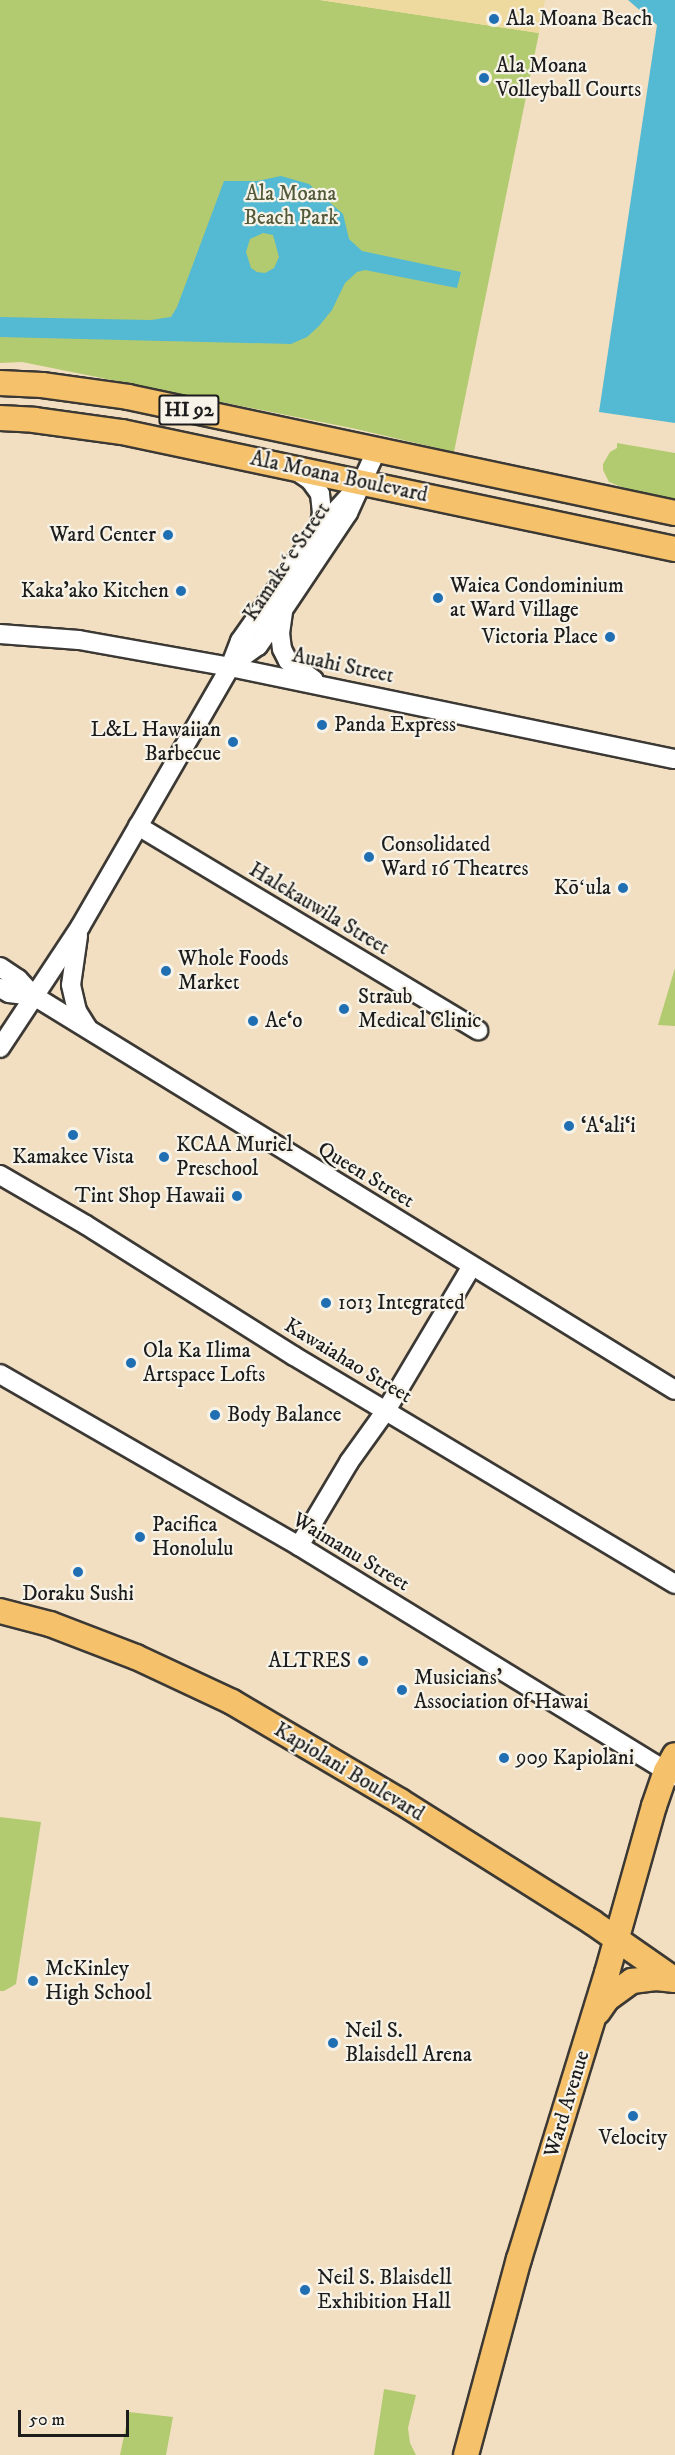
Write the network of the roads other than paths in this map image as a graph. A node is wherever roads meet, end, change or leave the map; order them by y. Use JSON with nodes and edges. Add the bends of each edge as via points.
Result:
{"nodes":[{"id":1,"x":0,"y":383,"type":"edge"},
{"id":2,"x":0,"y":418,"type":"edge"},
{"id":3,"x":377,"y":449,"type":"junction"},
{"id":4,"x":286,"y":465,"type":"junction"},
{"id":5,"x":362,"y":482,"type":"junction"},
{"id":6,"x":675,"y":513,"type":"edge"},
{"id":7,"x":319,"y":529,"type":"junction"},
{"id":8,"x":675,"y":549,"type":"edge"},
{"id":9,"x":283,"y":610,"type":"junction"},
{"id":10,"x":0,"y":634,"type":"edge"},
{"id":11,"x":230,"y":667,"type":"junction"},
{"id":12,"x":320,"y":684,"type":"junction"},
{"id":13,"x":675,"y":759,"type":"edge"},
{"id":14,"x":138,"y":826,"type":"junction"},
{"id":15,"x":80,"y":927,"type":"junction"},
{"id":16,"x":0,"y":967,"type":"edge"},
{"id":17,"x":0,"y":988,"type":"edge"},
{"id":18,"x":34,"y":996,"type":"junction"},
{"id":19,"x":88,"y":1029,"type":"junction"},
{"id":20,"x":478,"y":1030,"type":"dead end"},
{"id":21,"x":0,"y":1048,"type":"edge"},
{"id":22,"x":0,"y":1175,"type":"edge"},
{"id":23,"x":472,"y":1266,"type":"junction"},
{"id":24,"x":0,"y":1374,"type":"edge"},
{"id":25,"x":675,"y":1390,"type":"edge"},
{"id":26,"x":387,"y":1409,"type":"junction"},
{"id":27,"x":299,"y":1546,"type":"junction"},
{"id":28,"x":675,"y":1584,"type":"edge"},
{"id":29,"x":0,"y":1611,"type":"edge"},
{"id":30,"x":672,"y":1768,"type":"edge"},
{"id":31,"x":616,"y":1938,"type":"junction"},
{"id":32,"x":675,"y":1980,"type":"edge"},
{"id":33,"x":588,"y":2033,"type":"junction"},
{"id":34,"x":465,"y":2455,"type":"edge"}],
"edges":[{"from":1,"to":3,"type":"main road","name":"Ala Moana Boulevard","number":"HI 92","via":[[128,397]]},
{"from":2,"to":4,"type":"main road","name":"Ala Moana Boulevard","number":"HI 92","via":[[122,432]]},
{"from":3,"to":5,"type":"street"},
{"from":3,"to":6,"type":"main road","name":"Ala Moana Boulevard","number":"HI 92"},
{"from":4,"to":5,"type":"main road","name":"Ala Moana Boulevard","number":"HI 92"},
{"from":4,"to":7,"type":"street","via":[[304,475],[320,494]]},
{"from":5,"to":7,"type":"street","name":"Kamakeʻe Street"},
{"from":5,"to":8,"type":"main road","name":"Ala Moana Boulevard","number":"HI 92"},
{"from":5,"to":9,"type":"street","name":"Kamakeʻe Street","via":[[348,513]]},
{"from":7,"to":11,"type":"street","name":"Kamakeʻe Street","via":[[240,641]]},
{"from":9,"to":11,"type":"street","name":"Kamakeʻe Street","via":[[258,646]]},
{"from":9,"to":12,"type":"street","via":[[280,633],[288,661]]},
{"from":10,"to":11,"type":"street","name":"Auahi Street","via":[[79,640]]},
{"from":11,"to":12,"type":"street","name":"Auahi Street"},
{"from":11,"to":14,"type":"street","name":"Kamakeʻe Street"},
{"from":12,"to":13,"type":"street","name":"Auahi Street"},
{"from":14,"to":15,"type":"street","name":"Kamakeʻe Street"},
{"from":14,"to":20,"type":"street","name":"Halekauwila Street"},
{"from":15,"to":18,"type":"street","name":"Kamakeʻe Street"},
{"from":15,"to":19,"type":"street","via":[[71,986],[74,1004]]},
{"from":16,"to":18,"type":"street","name":"Queen Street"},
{"from":17,"to":18,"type":"street","name":"Queen Street"},
{"from":18,"to":19,"type":"street","name":"Queen Street"},
{"from":18,"to":21,"type":"street","name":"Kamakeʻe Street"},
{"from":19,"to":23,"type":"street","name":"Queen Street"},
{"from":22,"to":26,"type":"street","name":"Kawaiahao Street"},
{"from":23,"to":25,"type":"street","name":"Queen Street"},
{"from":23,"to":26,"type":"street"},
{"from":24,"to":27,"type":"street","name":"Waimanu Street"},
{"from":26,"to":27,"type":"street","via":[[349,1462]]},
{"from":26,"to":28,"type":"street","name":"Kawaiahao Street"},
{"from":27,"to":30,"type":"street","name":"Waimanu Street"},
{"from":29,"to":31,"type":"main road","name":"Kapiolani Boulevard","via":[[50,1624],[136,1657],[232,1702],[400,1801]]},
{"from":30,"to":31,"type":"main road","name":"Ward Avenue"},
{"from":31,"to":32,"type":"main road","name":"Kapiolani Boulevard"},
{"from":31,"to":33,"type":"main road","name":"Ward Avenue"},
{"from":32,"to":33,"type":"main road","via":[[643,1978],[624,1986],[607,1999]]},
{"from":33,"to":34,"type":"main road","name":"Ward Avenue","via":[[519,2259]]}]}
